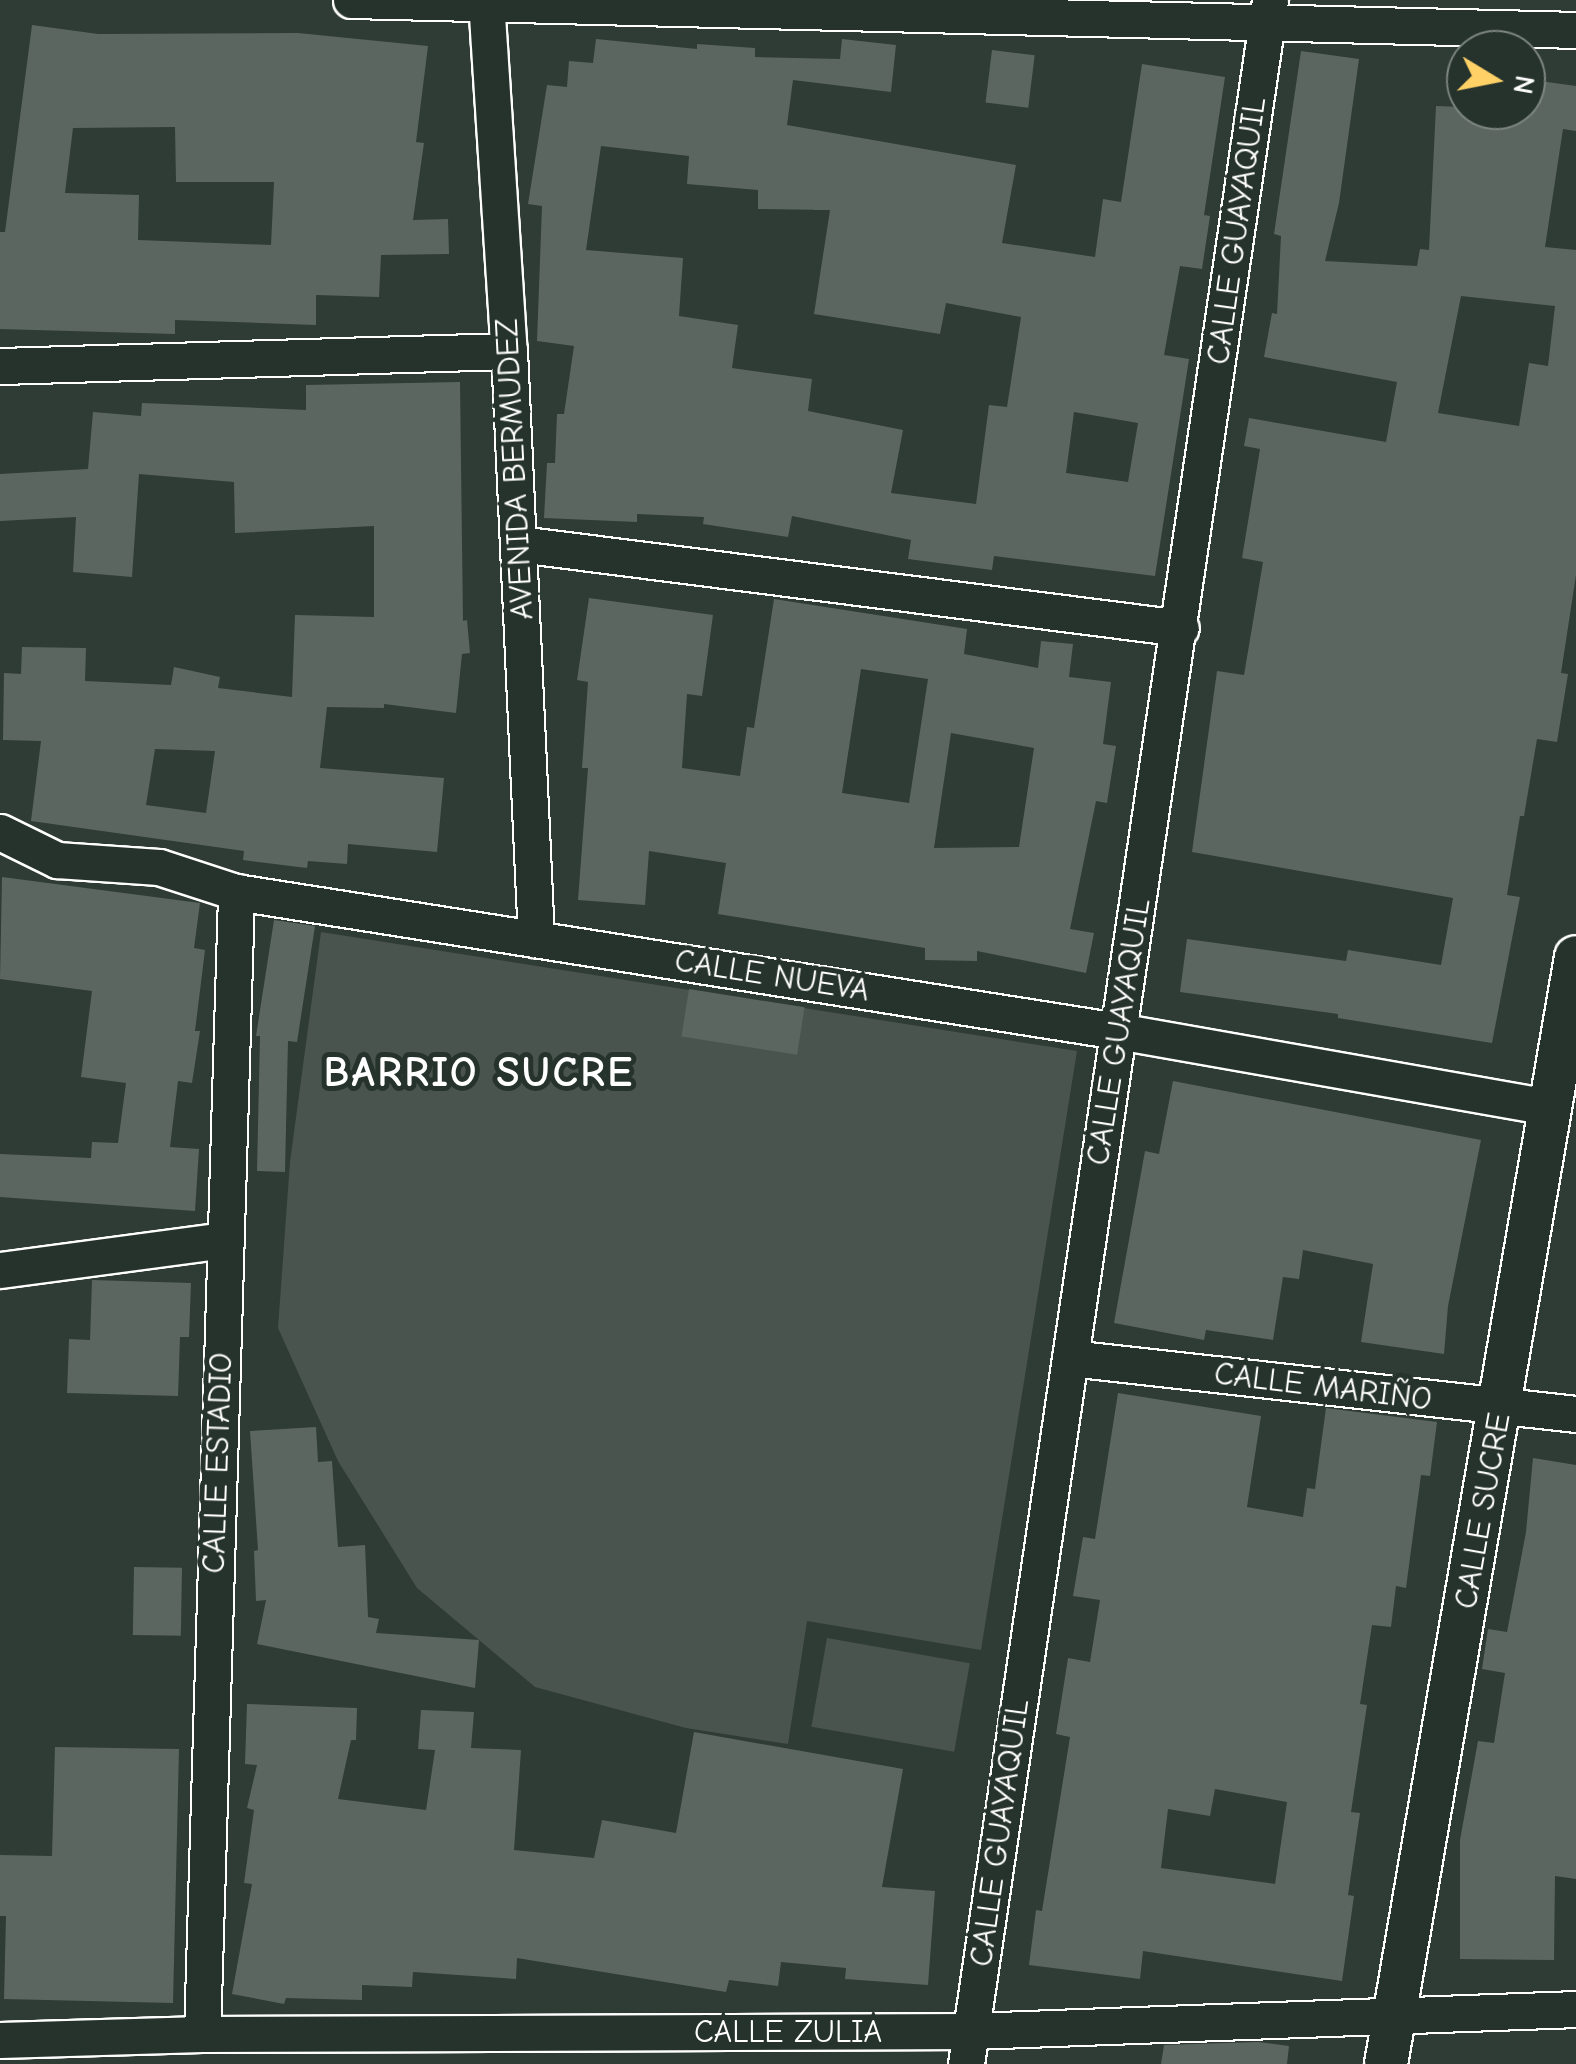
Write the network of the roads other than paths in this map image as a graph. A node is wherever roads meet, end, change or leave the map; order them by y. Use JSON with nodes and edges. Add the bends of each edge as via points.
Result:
{"nodes":[{"id":1,"x":351,"y":0,"type":"edge"},
{"id":2,"x":486,"y":2,"type":"edge"},
{"id":3,"x":1268,"y":10,"type":"edge"},
{"id":4,"x":1576,"y":30,"type":"edge"},
{"id":5,"x":509,"y":352,"type":"junction"},
{"id":6,"x":0,"y":366,"type":"edge"},
{"id":7,"x":519,"y":544,"type":"junction"},
{"id":8,"x":1181,"y":628,"type":"junction"},
{"id":9,"x":0,"y":832,"type":"edge"},
{"id":10,"x":236,"y":892,"type":"junction"},
{"id":11,"x":536,"y":939,"type":"junction"},
{"id":12,"x":1576,"y":957,"type":"edge"},
{"id":13,"x":1118,"y":1032,"type":"junction"},
{"id":14,"x":1551,"y":1107,"type":"junction"},
{"id":15,"x":224,"y":1240,"type":"junction"},
{"id":16,"x":0,"y":1270,"type":"edge"},
{"id":17,"x":1070,"y":1358,"type":"junction"},
{"id":18,"x":1501,"y":1408,"type":"junction"},
{"id":19,"x":1576,"y":1414,"type":"edge"},
{"id":20,"x":1576,"y":2009,"type":"edge"},
{"id":21,"x":1395,"y":2015,"type":"junction"},
{"id":22,"x":202,"y":2034,"type":"junction"},
{"id":23,"x":0,"y":2040,"type":"edge"},
{"id":24,"x":969,"y":2048,"type":"edge"},
{"id":25,"x":1386,"y":2064,"type":"edge"}],
"edges":[{"from":1,"to":2,"type":"street"},
{"from":2,"to":3,"type":"street"},
{"from":2,"to":5,"type":"street","name":"AVENIDA BERMUDEZ"},
{"from":3,"to":4,"type":"street"},
{"from":3,"to":8,"type":"street","name":"CALLE GUAYAQUIL"},
{"from":5,"to":6,"type":"street"},
{"from":5,"to":7,"type":"street","name":"AVENIDA BERMUDEZ"},
{"from":7,"to":8,"type":"street"},
{"from":7,"to":11,"type":"street","name":"AVENIDA BERMUDEZ"},
{"from":8,"to":13,"type":"street","name":"CALLE GUAYAQUIL"},
{"from":9,"to":10,"type":"street","name":"CALLE NUEVA","via":[[57,860],[159,868]]},
{"from":10,"to":11,"type":"street","name":"CALLE NUEVA"},
{"from":10,"to":15,"type":"street","name":"CALLE ESTADIO"},
{"from":11,"to":13,"type":"street","name":"CALLE NUEVA"},
{"from":12,"to":14,"type":"street","name":"CALLE SUCRE"},
{"from":13,"to":14,"type":"street","name":"CALLE NUEVA"},
{"from":13,"to":17,"type":"street","name":"CALLE GUAYAQUIL"},
{"from":14,"to":18,"type":"street","name":"CALLE SUCRE"},
{"from":15,"to":16,"type":"street"},
{"from":15,"to":22,"type":"street","name":"CALLE ESTADIO"},
{"from":17,"to":18,"type":"street","name":"CALLE MARIÑO"},
{"from":17,"to":24,"type":"street","name":"CALLE GUAYAQUIL"},
{"from":18,"to":19,"type":"street","name":"CALLE MARIÑO"},
{"from":18,"to":21,"type":"street","name":"CALLE SUCRE"},
{"from":20,"to":21,"type":"street","name":"CALLE ZULIA"},
{"from":21,"to":24,"type":"street","name":"CALLE ZULIA"},
{"from":21,"to":25,"type":"street","name":"CALLE SUCRE"},
{"from":22,"to":23,"type":"street","name":"CALLE ZULIA"},
{"from":22,"to":24,"type":"street","name":"CALLE ZULIA"}]}
